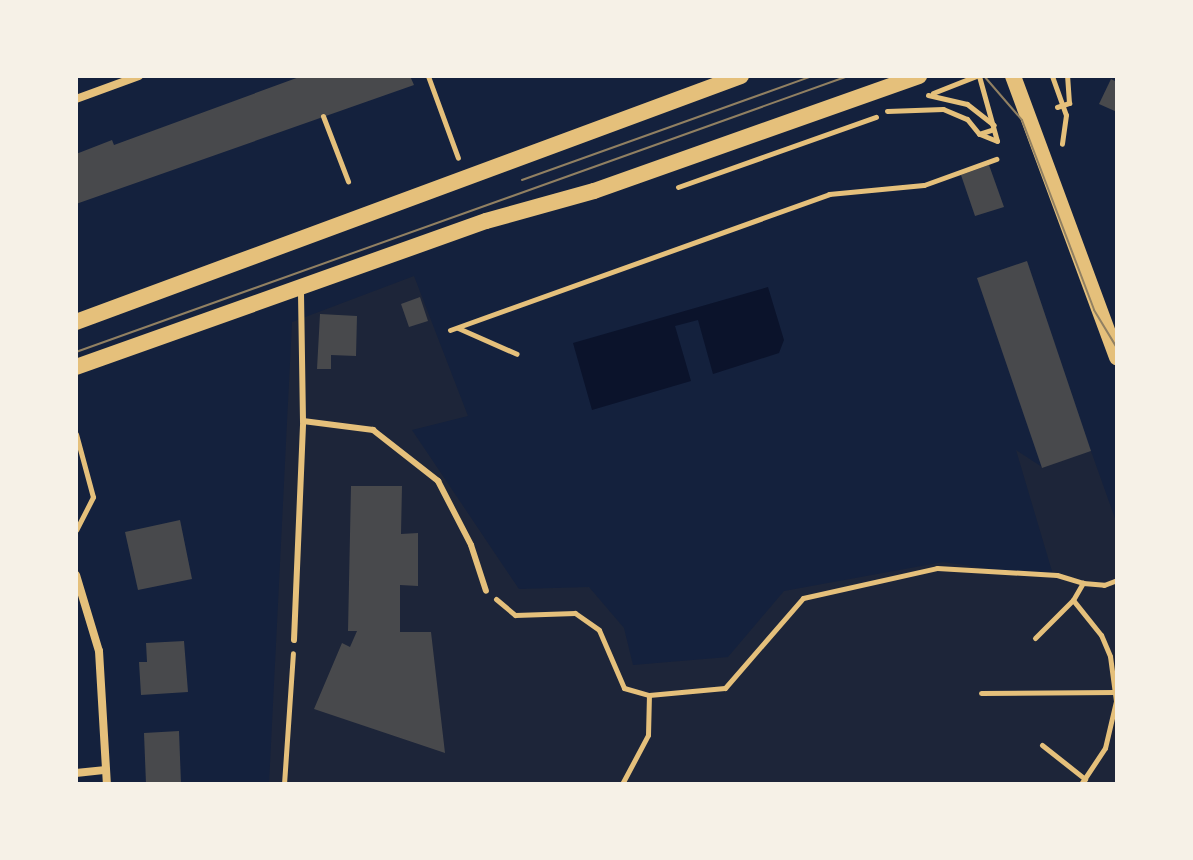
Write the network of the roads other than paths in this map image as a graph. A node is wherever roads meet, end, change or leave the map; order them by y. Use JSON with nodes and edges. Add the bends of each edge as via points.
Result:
{"nodes":[{"id":1,"x":139,"y":76,"type":"edge"},
{"id":2,"x":741,"y":76,"type":"edge"},
{"id":3,"x":919,"y":76,"type":"edge"},
{"id":4,"x":1013,"y":76,"type":"edge"},
{"id":5,"x":76,"y":99,"type":"edge"},
{"id":6,"x":299,"y":286,"type":"junction"},
{"id":7,"x":76,"y":322,"type":"edge"},
{"id":8,"x":1116,"y":348,"type":"edge"},
{"id":9,"x":76,"y":367,"type":"edge"},
{"id":10,"x":303,"y":421,"type":"junction"},
{"id":11,"x":76,"y":575,"type":"edge"},
{"id":12,"x":486,"y":591,"type":"road end"},
{"id":13,"x":294,"y":640,"type":"road end"},
{"id":14,"x":106,"y":770,"type":"junction"},
{"id":15,"x":76,"y":773,"type":"edge"},
{"id":16,"x":107,"y":784,"type":"edge"}],
"edges":[{"from":1,"to":5,"type":"street"},
{"from":2,"to":7,"type":"main road","via":[[566,138],[467,182]]},
{"from":3,"to":6,"type":"main road","via":[[594,191],[486,221]]},
{"from":4,"to":8,"type":"main road"},
{"from":6,"to":9,"type":"main road"},
{"from":6,"to":10,"type":"lane","via":[[305,300]]},
{"from":10,"to":12,"type":"lane","via":[[373,430],[438,481],[471,545]]},
{"from":10,"to":13,"type":"lane"},
{"from":11,"to":14,"type":"street","via":[[99,651]]},
{"from":14,"to":15,"type":"street"},
{"from":14,"to":16,"type":"street"}]}
